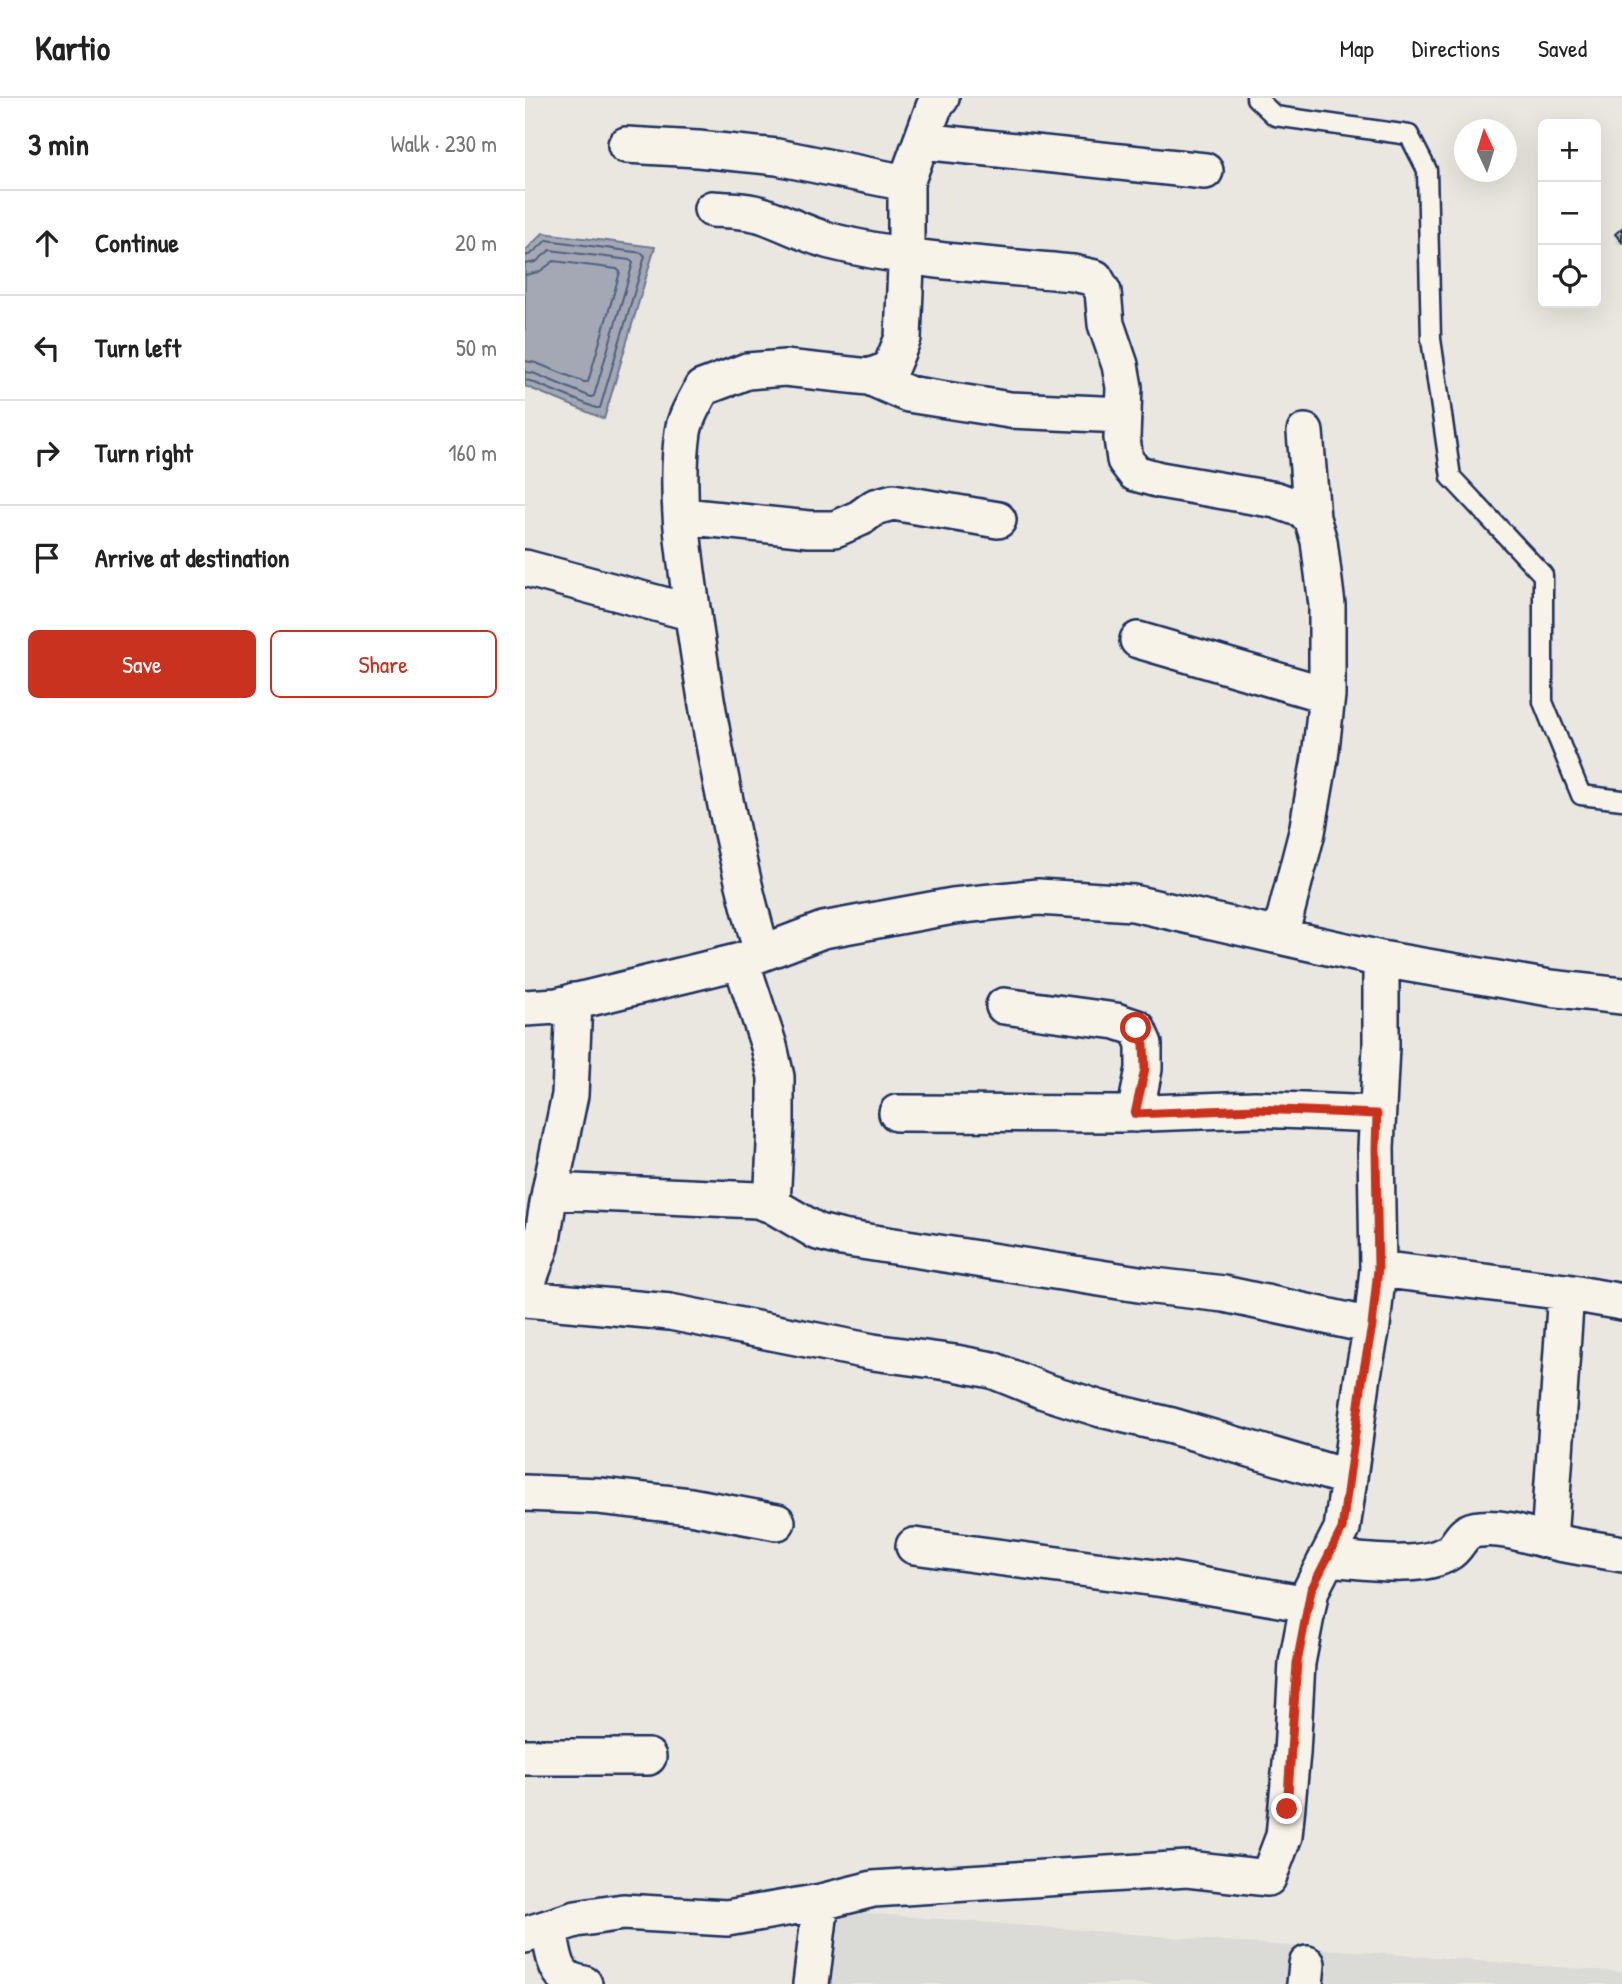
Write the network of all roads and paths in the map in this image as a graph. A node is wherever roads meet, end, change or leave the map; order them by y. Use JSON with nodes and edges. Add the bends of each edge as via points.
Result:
{"nodes":[{"id":1,"x":941,"y":98,"type":"edge"},
{"id":2,"x":1256,"y":98,"type":"edge"},
{"id":3,"x":922,"y":141,"type":"junction"},
{"id":4,"x":626,"y":145,"type":"dead end"},
{"id":5,"x":1205,"y":171,"type":"dead end"},
{"id":6,"x":906,"y":183,"type":"junction"},
{"id":7,"x":712,"y":209,"type":"dead end"},
{"id":8,"x":906,"y":256,"type":"junction"},
{"id":9,"x":869,"y":377,"type":"junction"},
{"id":10,"x":1123,"y":415,"type":"junction"},
{"id":11,"x":1305,"y":432,"type":"dead end"},
{"id":12,"x":683,"y":516,"type":"junction"},
{"id":13,"x":1312,"y":518,"type":"junction"},
{"id":14,"x":998,"y":520,"type":"dead end"},
{"id":15,"x":525,"y":568,"type":"edge"},
{"id":16,"x":693,"y":613,"type":"junction"},
{"id":17,"x":1138,"y":640,"type":"dead end"},
{"id":18,"x":1327,"y":695,"type":"junction"},
{"id":19,"x":1622,"y":800,"type":"edge"},
{"id":20,"x":1280,"y":936,"type":"junction"},
{"id":21,"x":752,"y":957,"type":"junction"},
{"id":22,"x":1381,"y":959,"type":"junction"},
{"id":23,"x":1622,"y":996,"type":"edge"},
{"id":24,"x":574,"y":1002,"type":"junction"},
{"id":25,"x":1004,"y":1006,"type":"dead end"},
{"id":26,"x":525,"y":1008,"type":"edge"},
{"id":27,"x":897,"y":1114,"type":"dead end"},
{"id":28,"x":1135,"y":1114,"type":"junction"},
{"id":29,"x":1377,"y":1114,"type":"junction"},
{"id":30,"x":550,"y":1191,"type":"junction"},
{"id":31,"x":772,"y":1205,"type":"junction"},
{"id":32,"x":1378,"y":1269,"type":"junction"},
{"id":33,"x":525,"y":1290,"type":"edge"},
{"id":34,"x":1566,"y":1292,"type":"junction"},
{"id":35,"x":525,"y":1299,"type":"edge"},
{"id":36,"x":1622,"y":1302,"type":"edge"},
{"id":37,"x":1372,"y":1326,"type":"junction"},
{"id":38,"x":1349,"y":1478,"type":"junction"},
{"id":39,"x":525,"y":1493,"type":"edge"},
{"id":40,"x":777,"y":1522,"type":"dead end"},
{"id":41,"x":1549,"y":1540,"type":"junction"},
{"id":42,"x":914,"y":1546,"type":"dead end"},
{"id":43,"x":1622,"y":1553,"type":"edge"},
{"id":44,"x":1327,"y":1558,"type":"junction"},
{"id":45,"x":1308,"y":1604,"type":"junction"},
{"id":46,"x":525,"y":1757,"type":"edge"},
{"id":47,"x":648,"y":1757,"type":"dead end"},
{"id":48,"x":821,"y":1902,"type":"junction"},
{"id":49,"x":537,"y":1932,"type":"edge"},
{"id":50,"x":584,"y":1984,"type":"edge"},
{"id":51,"x":811,"y":1984,"type":"edge"}],
"edges":[{"from":1,"to":3,"type":"street"},
{"from":2,"to":19,"type":"lane","via":[[1275,116],[1409,135],[1427,170],[1431,339],[1451,477],[1543,575],[1543,702],[1581,795]]},
{"from":3,"to":5,"type":"street"},
{"from":3,"to":6,"type":"street"},
{"from":4,"to":6,"type":"street","via":[[777,157]]},
{"from":6,"to":8,"type":"street"},
{"from":7,"to":8,"type":"street","via":[[762,215],[829,241]]},
{"from":8,"to":9,"type":"street","via":[[903,338],[890,369]]},
{"from":8,"to":10,"type":"street","via":[[1095,278],[1104,292],[1106,324],[1120,365]]},
{"from":9,"to":10,"type":"street","via":[[908,394],[1010,410]]},
{"from":9,"to":12,"type":"street","via":[[785,368],[747,371],[702,388],[683,428]]},
{"from":10,"to":13,"type":"street","via":[[1125,460],[1135,473],[1276,500]]},
{"from":11,"to":13,"type":"street"},
{"from":12,"to":14,"type":"street","via":[[835,529],[893,502]]},
{"from":12,"to":16,"type":"street"},
{"from":13,"to":18,"type":"street","via":[[1327,605]]},
{"from":15,"to":16,"type":"street"},
{"from":16,"to":21,"type":"street"},
{"from":17,"to":18,"type":"street"},
{"from":18,"to":20,"type":"street","via":[[1307,832]]},
{"from":20,"to":21,"type":"street","via":[[1133,903],[1038,897],[953,906],[823,930]]},
{"from":20,"to":22,"type":"street"},
{"from":21,"to":24,"type":"street"},
{"from":21,"to":31,"type":"street","via":[[776,1077]]},
{"from":22,"to":23,"type":"street"},
{"from":22,"to":29,"type":"street"},
{"from":24,"to":26,"type":"street"},
{"from":24,"to":30,"type":"street","via":[[570,1095]]},
{"from":25,"to":28,"type":"street","via":[[1116,1021],[1136,1028],[1144,1044],[1145,1069]]},
{"from":27,"to":28,"type":"street"},
{"from":28,"to":29,"type":"street","via":[[1255,1109]]},
{"from":29,"to":32,"type":"street"},
{"from":30,"to":31,"type":"street","via":[[757,1200]]},
{"from":30,"to":33,"type":"street","via":[[541,1246]]},
{"from":31,"to":37,"type":"street","via":[[818,1232],[842,1238],[1224,1294]]},
{"from":32,"to":34,"type":"street"},
{"from":32,"to":37,"type":"street"},
{"from":34,"to":36,"type":"street"},
{"from":34,"to":41,"type":"street"},
{"from":35,"to":38,"type":"street","via":[[670,1312],[992,1370],[1101,1409]]},
{"from":37,"to":38,"type":"street"},
{"from":38,"to":44,"type":"street","via":[[1342,1529]]},
{"from":39,"to":40,"type":"street","via":[[599,1496]]},
{"from":41,"to":43,"type":"street"},
{"from":41,"to":44,"type":"street","via":[[1477,1529],[1461,1536],[1450,1553],[1431,1560],[1401,1564]]},
{"from":42,"to":45,"type":"street","via":[[1171,1580]]},
{"from":44,"to":45,"type":"street"},
{"from":45,"to":48,"type":"street","via":[[1297,1663],[1284,1836],[1268,1878],[1187,1869],[873,1889]]},
{"from":46,"to":47,"type":"street"},
{"from":48,"to":49,"type":"street","via":[[727,1918],[623,1912],[576,1919]]},
{"from":48,"to":51,"type":"street"},
{"from":49,"to":50,"type":"street","via":[[561,1972]]}]}
